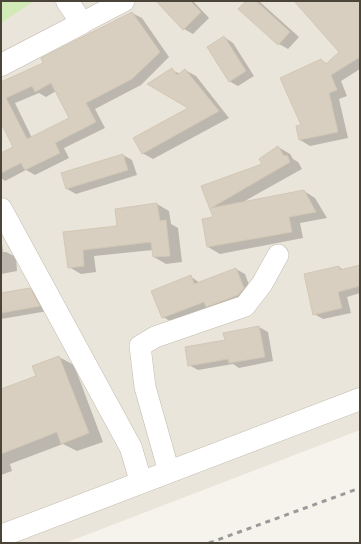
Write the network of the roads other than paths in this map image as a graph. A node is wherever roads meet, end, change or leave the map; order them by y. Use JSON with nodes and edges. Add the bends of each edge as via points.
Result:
{"nodes":[{"id":1,"x":67,"y":1,"type":"edge"},
{"id":2,"x":124,"y":1,"type":"edge"},
{"id":3,"x":82,"y":23,"type":"junction"},
{"id":4,"x":1,"y":65,"type":"edge"},
{"id":5,"x":1,"y":209,"type":"edge"},
{"id":6,"x":278,"y":255,"type":"dead end"},
{"id":7,"x":360,"y":399,"type":"edge"},
{"id":8,"x":168,"y":472,"type":"junction"},
{"id":9,"x":142,"y":482,"type":"junction"},
{"id":10,"x":1,"y":536,"type":"edge"}],
"edges":[{"from":1,"to":3,"type":"street"},
{"from":2,"to":3,"type":"street"},
{"from":3,"to":4,"type":"street"},
{"from":5,"to":9,"type":"street","via":[[131,448]]},
{"from":6,"to":8,"type":"street","via":[[262,284],[245,306],[155,337],[140,346],[145,387]]},
{"from":7,"to":8,"type":"street"},
{"from":8,"to":9,"type":"street"},
{"from":9,"to":10,"type":"street"}]}
